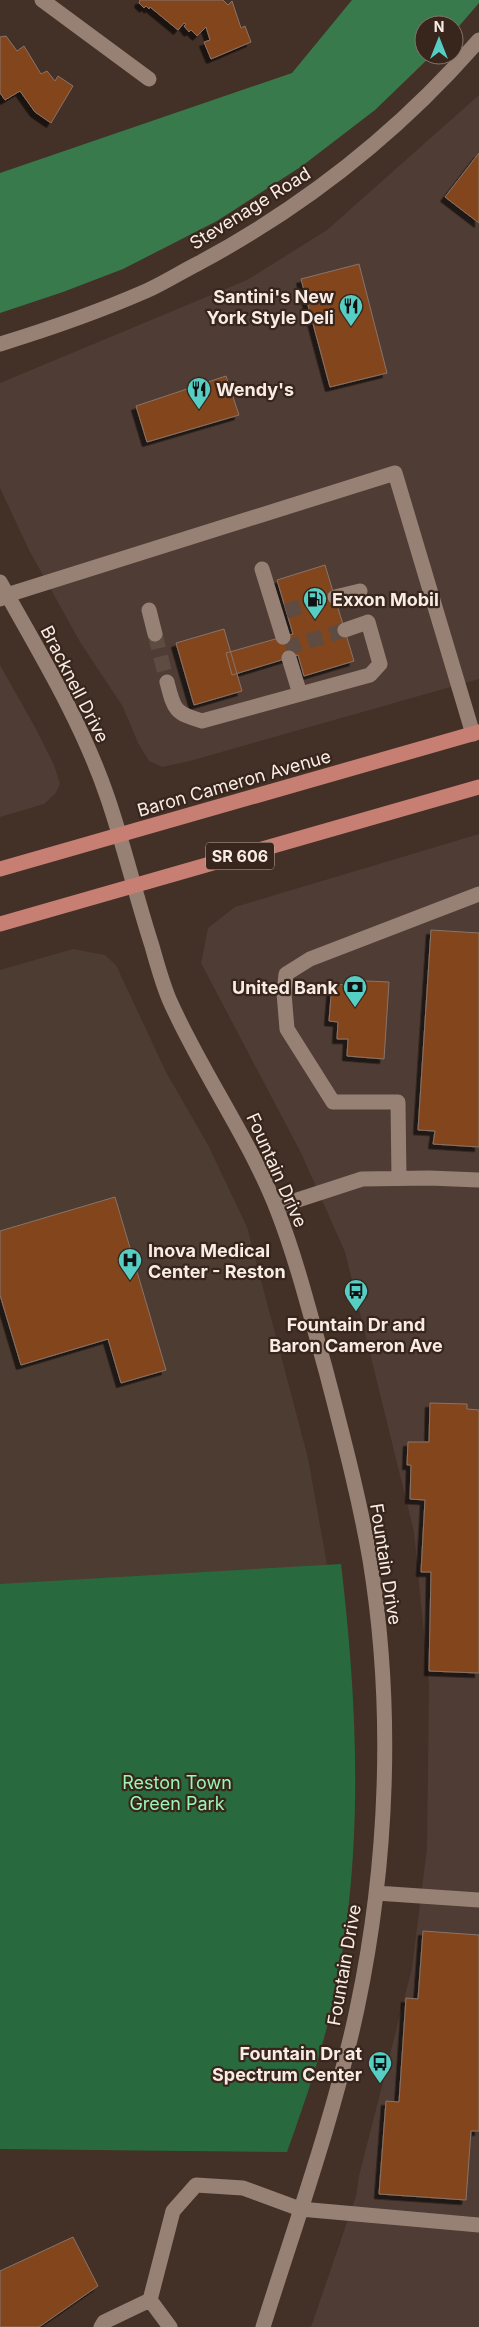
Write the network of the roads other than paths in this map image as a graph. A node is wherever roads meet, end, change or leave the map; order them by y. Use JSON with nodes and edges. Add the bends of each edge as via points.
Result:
{"nodes":[{"id":1,"x":42,"y":0,"type":"edge"},
{"id":2,"x":479,"y":40,"type":"edge"},
{"id":3,"x":148,"y":79,"type":"dead end"},
{"id":4,"x":0,"y":344,"type":"edge"},
{"id":5,"x":262,"y":569,"type":"dead end"},
{"id":6,"x":360,"y":591,"type":"dead end"},
{"id":7,"x":2,"y":592,"type":"edge"},
{"id":8,"x":335,"y":597,"type":"tunnel mouth"},
{"id":9,"x":148,"y":610,"type":"dead end"},
{"id":10,"x":345,"y":630,"type":"tunnel mouth"},
{"id":11,"x":155,"y":634,"type":"tunnel mouth"},
{"id":12,"x":282,"y":637,"type":"dead end"},
{"id":13,"x":289,"y":658,"type":"dead end"},
{"id":14,"x":167,"y":682,"type":"tunnel mouth"},
{"id":15,"x":300,"y":694,"type":"junction"},
{"id":16,"x":476,"y":733,"type":"edge"},
{"id":17,"x":479,"y":786,"type":"edge"},
{"id":18,"x":118,"y":835,"type":"junction"},
{"id":19,"x":0,"y":869,"type":"edge"},
{"id":20,"x":134,"y":886,"type":"junction"},
{"id":21,"x":479,"y":894,"type":"edge"},
{"id":22,"x":0,"y":924,"type":"edge"},
{"id":23,"x":399,"y":1178,"type":"junction"},
{"id":24,"x":479,"y":1180,"type":"edge"},
{"id":25,"x":276,"y":1207,"type":"junction"},
{"id":26,"x":376,"y":1893,"type":"junction"},
{"id":27,"x":479,"y":1900,"type":"edge"},
{"id":28,"x":300,"y":2209,"type":"junction"},
{"id":29,"x":479,"y":2225,"type":"edge"},
{"id":30,"x":150,"y":2300,"type":"junction"},
{"id":31,"x":101,"y":2327,"type":"edge"},
{"id":32,"x":170,"y":2327,"type":"edge"},
{"id":33,"x":263,"y":2327,"type":"edge"}],
"edges":[{"from":1,"to":3,"type":"street"},
{"from":2,"to":4,"type":"street","name":"Stevenage Road","via":[[406,116],[349,165],[288,209],[226,248],[147,290],[53,328]]},
{"from":5,"to":12,"type":"street","via":[[280,612]]},
{"from":6,"to":8,"type":"street"},
{"from":7,"to":16,"type":"street","via":[[395,473]]},
{"from":7,"to":18,"type":"street","name":"Bracknell Drive","via":[[70,707],[104,790]]},
{"from":9,"to":11,"type":"street"},
{"from":10,"to":15,"type":"street","via":[[368,622],[380,664],[370,675]]},
{"from":13,"to":15,"type":"street"},
{"from":14,"to":15,"type":"street","via":[[173,707],[185,716],[202,721]]},
{"from":16,"to":18,"type":"main road","name":"Baron Cameron Avenue"},
{"from":17,"to":20,"type":"main road","number":"SR 606"},
{"from":18,"to":19,"type":"main road","name":"Baron Cameron Avenue"},
{"from":18,"to":20,"type":"street","name":"Fountain Drive"},
{"from":20,"to":22,"type":"main road","number":"SR 606"},
{"from":20,"to":25,"type":"street","name":"Fountain Drive","via":[[167,994],[192,1049],[247,1142]]},
{"from":21,"to":23,"type":"street","via":[[310,959],[286,974],[287,1029],[333,1102],[398,1102]]},
{"from":23,"to":24,"type":"street"},
{"from":23,"to":25,"type":"street","via":[[362,1179]]},
{"from":25,"to":26,"type":"street","name":"Fountain Drive","via":[[295,1261],[336,1410],[370,1563],[381,1655],[384,1745],[382,1829]]},
{"from":26,"to":27,"type":"street"},
{"from":26,"to":28,"type":"street","name":"Fountain Drive","via":[[357,2009],[335,2098]]},
{"from":28,"to":29,"type":"street"},
{"from":28,"to":30,"type":"street","via":[[243,2188],[196,2185],[173,2211]]},
{"from":28,"to":33,"type":"street","name":"Fountain Drive"},
{"from":30,"to":31,"type":"street","via":[[104,2322]]},
{"from":30,"to":32,"type":"street"}]}
